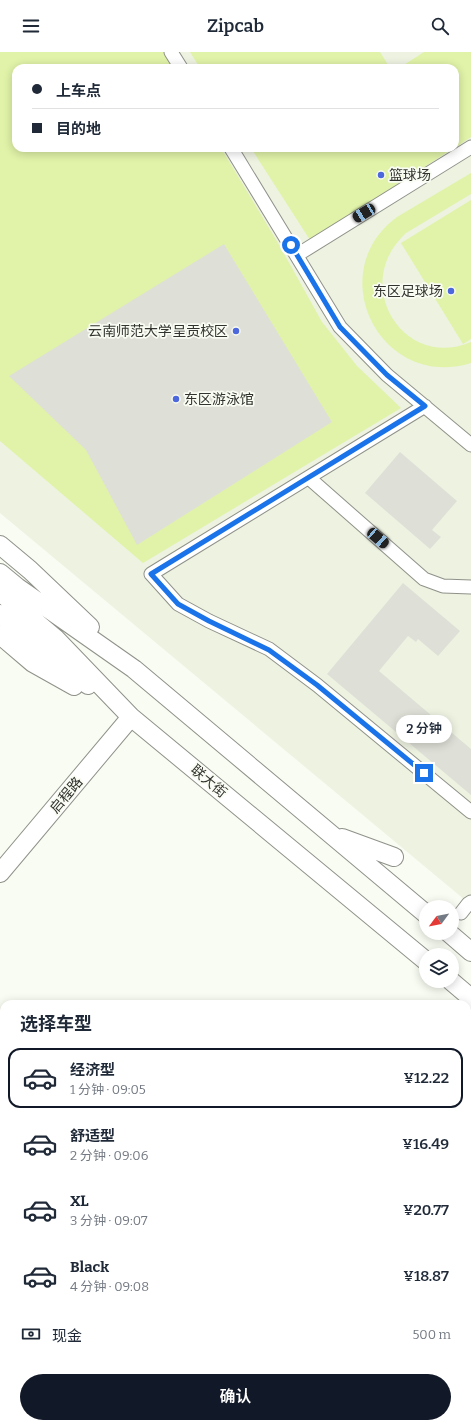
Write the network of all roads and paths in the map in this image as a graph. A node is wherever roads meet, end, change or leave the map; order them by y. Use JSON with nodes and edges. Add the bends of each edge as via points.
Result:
{"nodes":[{"id":1,"x":171,"y":52,"type":"edge"},
{"id":2,"x":178,"y":64,"type":"edge"},
{"id":3,"x":471,"y":147,"type":"edge"},
{"id":4,"x":233,"y":152,"type":"edge"},
{"id":5,"x":297,"y":254,"type":"junction"},
{"id":6,"x":425,"y":406,"type":"junction"},
{"id":7,"x":471,"y":445,"type":"edge"},
{"id":8,"x":309,"y":478,"type":"junction"},
{"id":9,"x":0,"y":545,"type":"edge"},
{"id":10,"x":0,"y":573,"type":"edge"},
{"id":11,"x":471,"y":587,"type":"edge"},
{"id":12,"x":0,"y":592,"type":"edge"},
{"id":13,"x":0,"y":614,"type":"edge"},
{"id":14,"x":0,"y":635,"type":"edge"},
{"id":15,"x":134,"y":669,"type":"junction"},
{"id":16,"x":131,"y":717,"type":"junction"},
{"id":17,"x":471,"y":812,"type":"edge"},
{"id":18,"x":329,"y":833,"type":"junction"},
{"id":19,"x":394,"y":857,"type":"dead end"},
{"id":20,"x":0,"y":873,"type":"edge"},
{"id":21,"x":471,"y":902,"type":"edge"},
{"id":22,"x":419,"y":908,"type":"edge"},
{"id":23,"x":461,"y":913,"type":"dead end"},
{"id":24,"x":457,"y":940,"type":"edge"},
{"id":25,"x":471,"y":952,"type":"edge"},
{"id":26,"x":419,"y":955,"type":"edge"},
{"id":27,"x":459,"y":988,"type":"edge"},
{"id":28,"x":471,"y":998,"type":"edge"}],
"edges":[{"from":1,"to":2,"type":"street"},
{"from":3,"to":5,"type":"street"},
{"from":4,"to":5,"type":"street"},
{"from":5,"to":6,"type":"street","via":[[340,327],[387,375]]},
{"from":6,"to":7,"type":"street"},
{"from":6,"to":8,"type":"street"},
{"from":8,"to":11,"type":"street","via":[[424,579],[443,586]]},
{"from":8,"to":17,"type":"street","via":[[151,574],[178,604],[269,650],[317,685]]},
{"from":9,"to":15,"type":"main road","via":[[30,570]]},
{"from":10,"to":15,"type":"main road"},
{"from":12,"to":16,"type":"main road","name":"联大街","via":[[56,639]]},
{"from":13,"to":16,"type":"main road"},
{"from":14,"to":16,"type":"main road","via":[[33,663]]},
{"from":15,"to":18,"type":"main road"},
{"from":16,"to":20,"type":"main road","name":"启程路"},
{"from":16,"to":26,"type":"main road","name":"联大街"},
{"from":18,"to":19,"type":"main road"},
{"from":18,"to":22,"type":"main road"},
{"from":21,"to":23,"type":"street"},
{"from":24,"to":25,"type":"main road"},
{"from":27,"to":28,"type":"main road"}]}
